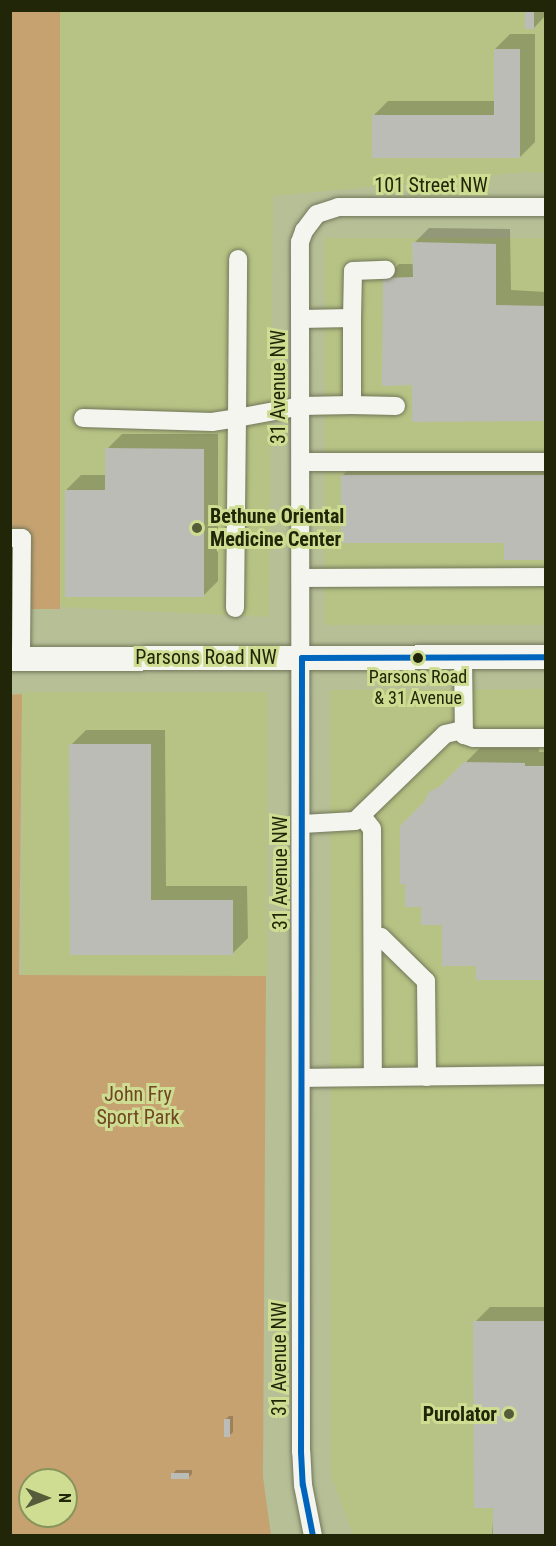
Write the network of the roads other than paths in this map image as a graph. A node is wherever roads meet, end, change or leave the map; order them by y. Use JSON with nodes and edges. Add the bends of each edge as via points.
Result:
{"nodes":[{"id":1,"x":546,"y":207,"type":"edge"},
{"id":2,"x":317,"y":214,"type":"joint"},
{"id":3,"x":238,"y":259,"type":"dead end"},
{"id":4,"x":386,"y":270,"type":"dead end"},
{"id":5,"x":352,"y":318,"type":"junction"},
{"id":6,"x":300,"y":319,"type":"junction"},
{"id":7,"x":352,"y":405,"type":"junction"},
{"id":8,"x":301,"y":406,"type":"junction"},
{"id":9,"x":396,"y":406,"type":"dead end"},
{"id":10,"x":83,"y":418,"type":"dead end"},
{"id":11,"x":237,"y":418,"type":"junction"},
{"id":12,"x":301,"y":462,"type":"junction"},
{"id":13,"x":546,"y":462,"type":"edge"},
{"id":14,"x":10,"y":538,"type":"edge"},
{"id":15,"x":546,"y":577,"type":"edge"},
{"id":16,"x":302,"y":578,"type":"junction"},
{"id":17,"x":235,"y":608,"type":"dead end"},
{"id":18,"x":463,"y":657,"type":"junction"},
{"id":19,"x":546,"y":657,"type":"edge"},
{"id":20,"x":16,"y":658,"type":"edge"},
{"id":21,"x":302,"y":658,"type":"junction"},
{"id":22,"x":462,"y":730,"type":"junction"},
{"id":23,"x":546,"y":738,"type":"edge"},
{"id":24,"x":362,"y":816,"type":"junction"},
{"id":25,"x":302,"y":824,"type":"junction"},
{"id":26,"x":374,"y":936,"type":"junction"},
{"id":27,"x":546,"y":1076,"type":"edge"},
{"id":28,"x":374,"y":1077,"type":"junction"},
{"id":29,"x":427,"y":1077,"type":"junction"},
{"id":30,"x":302,"y":1078,"type":"junction"},
{"id":31,"x":313,"y":1536,"type":"edge"}],
"edges":[{"from":1,"to":2,"type":"street","name":"101 Street NW","via":[[346,207]]},
{"from":2,"to":6,"type":"street","name":"31 Avenue NW","via":[[300,242]]},
{"from":3,"to":11,"type":"street"},
{"from":4,"to":5,"type":"street","via":[[353,271]]},
{"from":5,"to":6,"type":"street"},
{"from":5,"to":7,"type":"street"},
{"from":6,"to":8,"type":"street","name":"31 Avenue NW"},
{"from":7,"to":8,"type":"street"},
{"from":7,"to":9,"type":"street"},
{"from":8,"to":11,"type":"street"},
{"from":8,"to":12,"type":"street","name":"31 Avenue NW"},
{"from":10,"to":11,"type":"street","via":[[212,422]]},
{"from":11,"to":17,"type":"street"},
{"from":12,"to":13,"type":"street"},
{"from":12,"to":16,"type":"street","name":"31 Avenue NW"},
{"from":14,"to":20,"type":"street","via":[[22,538]]},
{"from":15,"to":16,"type":"street"},
{"from":16,"to":21,"type":"street","name":"31 Avenue NW"},
{"from":18,"to":19,"type":"main road","name":"Parsons Road NW"},
{"from":18,"to":21,"type":"main road","name":"Parsons Road NW"},
{"from":18,"to":22,"type":"street"},
{"from":20,"to":21,"type":"main road","name":"Parsons Road NW"},
{"from":21,"to":25,"type":"street","name":"31 Avenue NW"},
{"from":22,"to":23,"type":"street","via":[[473,738]]},
{"from":22,"to":24,"type":"street","via":[[445,734]]},
{"from":24,"to":25,"type":"street","via":[[349,823]]},
{"from":24,"to":26,"type":"street","via":[[372,829]]},
{"from":25,"to":30,"type":"street","name":"31 Avenue NW"},
{"from":26,"to":28,"type":"street"},
{"from":26,"to":29,"type":"street","via":[[381,937],[426,981]]},
{"from":27,"to":29,"type":"street"},
{"from":28,"to":29,"type":"street"},
{"from":28,"to":30,"type":"street"},
{"from":30,"to":31,"type":"street","name":"31 Avenue NW","via":[[301,1452]]}]}
